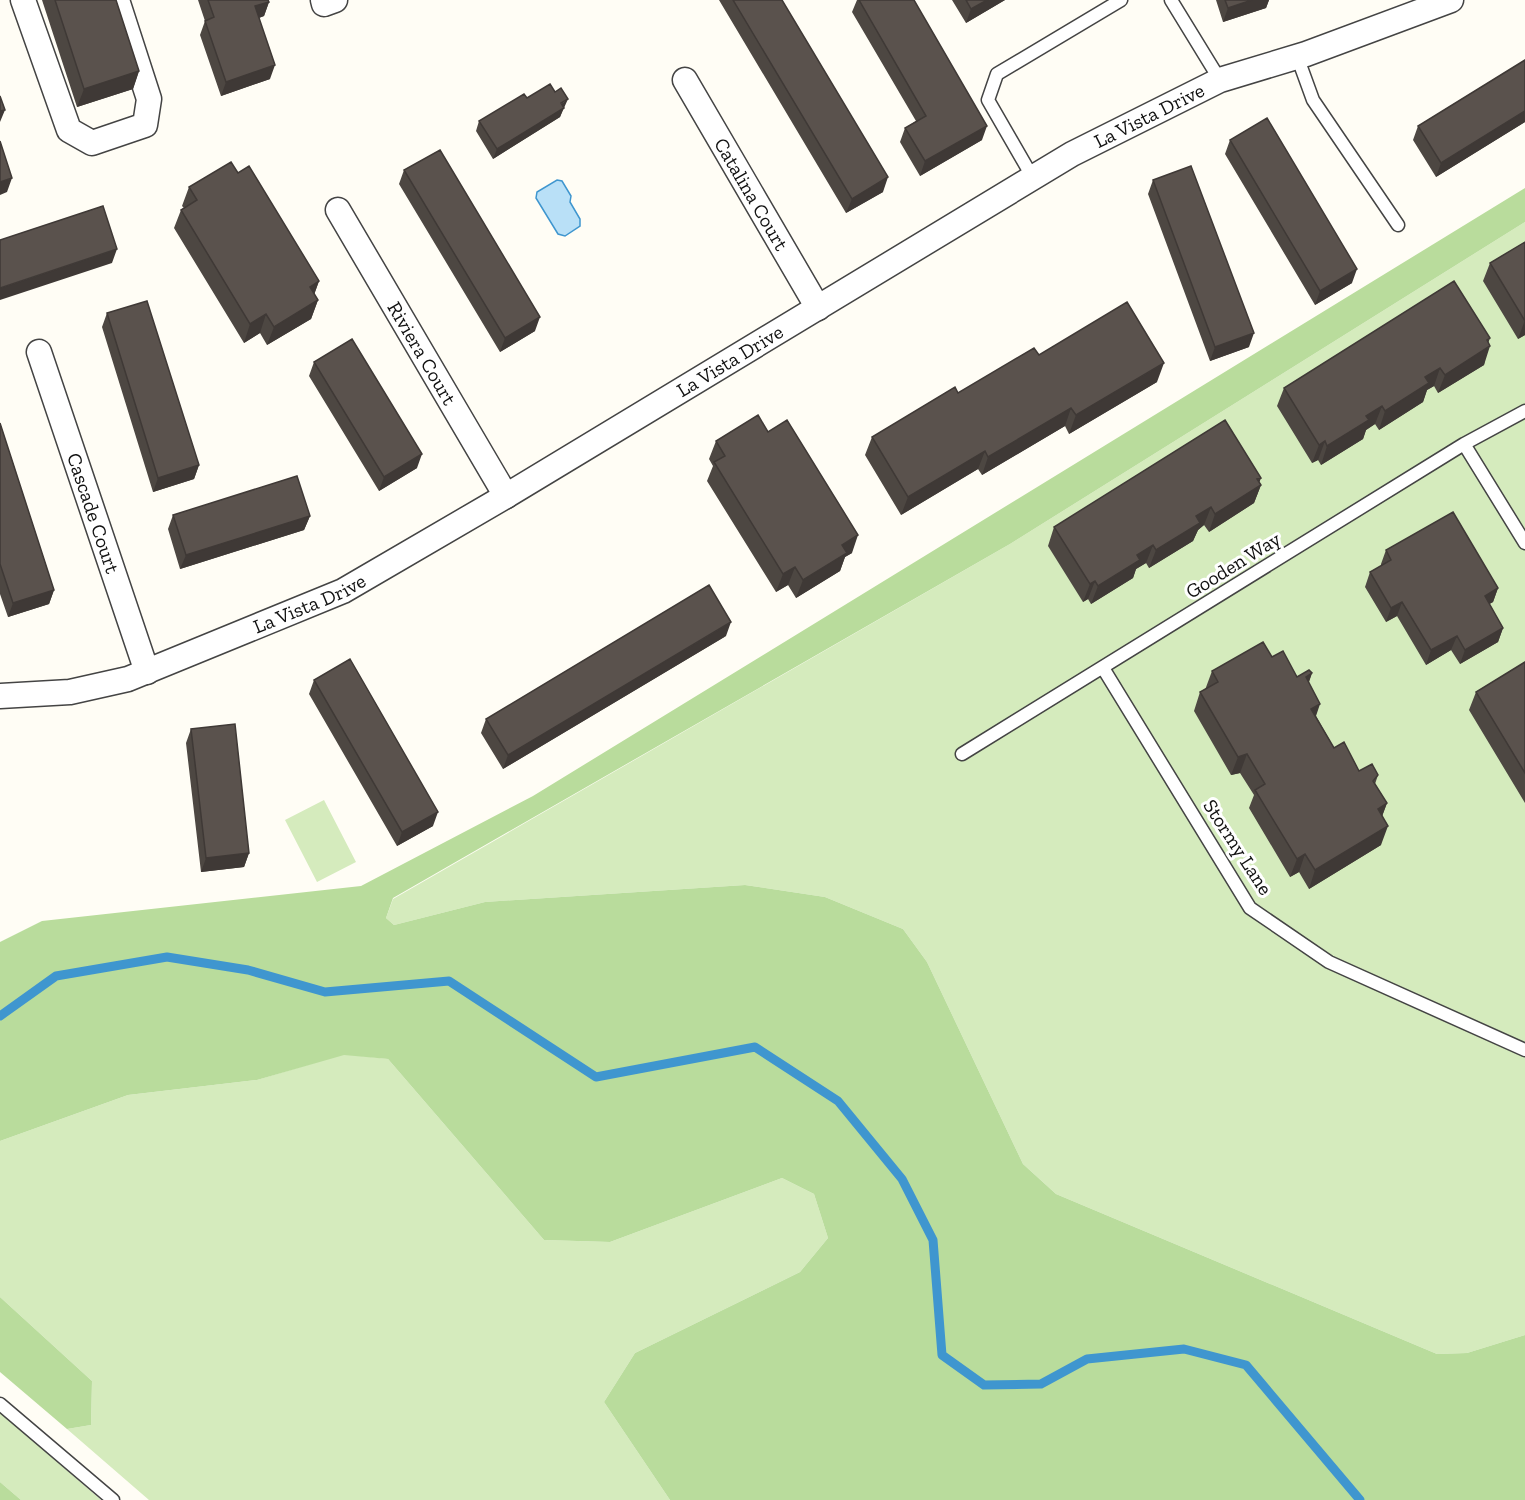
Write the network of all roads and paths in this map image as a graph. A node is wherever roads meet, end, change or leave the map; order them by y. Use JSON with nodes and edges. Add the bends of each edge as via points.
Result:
{"nodes":[{"id":1,"x":23,"y":0,"type":"edge"},
{"id":2,"x":117,"y":0,"type":"edge"},
{"id":3,"x":323,"y":0,"type":"edge"},
{"id":4,"x":335,"y":0,"type":"edge"},
{"id":5,"x":1121,"y":0,"type":"edge"},
{"id":6,"x":1171,"y":0,"type":"edge"},
{"id":7,"x":1451,"y":0,"type":"edge"},
{"id":8,"x":1296,"y":56,"type":"junction"},
{"id":9,"x":685,"y":80,"type":"dead end"},
{"id":10,"x":1220,"y":80,"type":"junction"},
{"id":11,"x":1033,"y":178,"type":"junction"},
{"id":12,"x":338,"y":210,"type":"dead end"},
{"id":13,"x":1398,"y":225,"type":"dead end"},
{"id":14,"x":818,"y":308,"type":"junction"},
{"id":15,"x":39,"y":352,"type":"dead end"},
{"id":16,"x":1525,"y":411,"type":"edge"},
{"id":17,"x":1464,"y":444,"type":"junction"},
{"id":18,"x":506,"y":496,"type":"junction"},
{"id":19,"x":1525,"y":543,"type":"edge"},
{"id":20,"x":1104,"y":668,"type":"junction"},
{"id":21,"x":147,"y":672,"type":"junction"},
{"id":22,"x":0,"y":696,"type":"edge"},
{"id":23,"x":962,"y":754,"type":"dead end"},
{"id":24,"x":1525,"y":1050,"type":"edge"},
{"id":25,"x":0,"y":1404,"type":"edge"},
{"id":26,"x":113,"y":1500,"type":"edge"}],
"edges":[{"from":1,"to":2,"type":"street","via":[[69,130],[92,143],[145,125],[149,99]]},
{"from":3,"to":4,"type":"street"},
{"from":5,"to":11,"type":"lane","via":[[997,74],[988,100]]},
{"from":6,"to":10,"type":"lane"},
{"from":7,"to":8,"type":"street","name":"La Vista Drive"},
{"from":8,"to":10,"type":"street","name":"La Vista Drive"},
{"from":8,"to":13,"type":"lane","via":[[1313,100]]},
{"from":9,"to":14,"type":"street","name":"Catalina Court"},
{"from":10,"to":11,"type":"street","name":"La Vista Drive","via":[[1072,154]]},
{"from":11,"to":14,"type":"street","name":"La Vista Drive"},
{"from":12,"to":18,"type":"street","name":"Riviera Court"},
{"from":14,"to":18,"type":"street","name":"La Vista Drive"},
{"from":15,"to":21,"type":"street","name":"Cascade Court"},
{"from":16,"to":17,"type":"lane","name":"Gooden Way"},
{"from":17,"to":19,"type":"lane"},
{"from":17,"to":20,"type":"lane","name":"Gooden Way"},
{"from":18,"to":21,"type":"street","name":"La Vista Drive","via":[[343,591]]},
{"from":20,"to":23,"type":"lane","name":"Gooden Way"},
{"from":20,"to":24,"type":"lane","name":"Stormy Lane","via":[[1250,908],[1329,962]]},
{"from":21,"to":22,"type":"street","name":"La Vista Drive","via":[[70,692]]},
{"from":25,"to":26,"type":"lane"}]}
